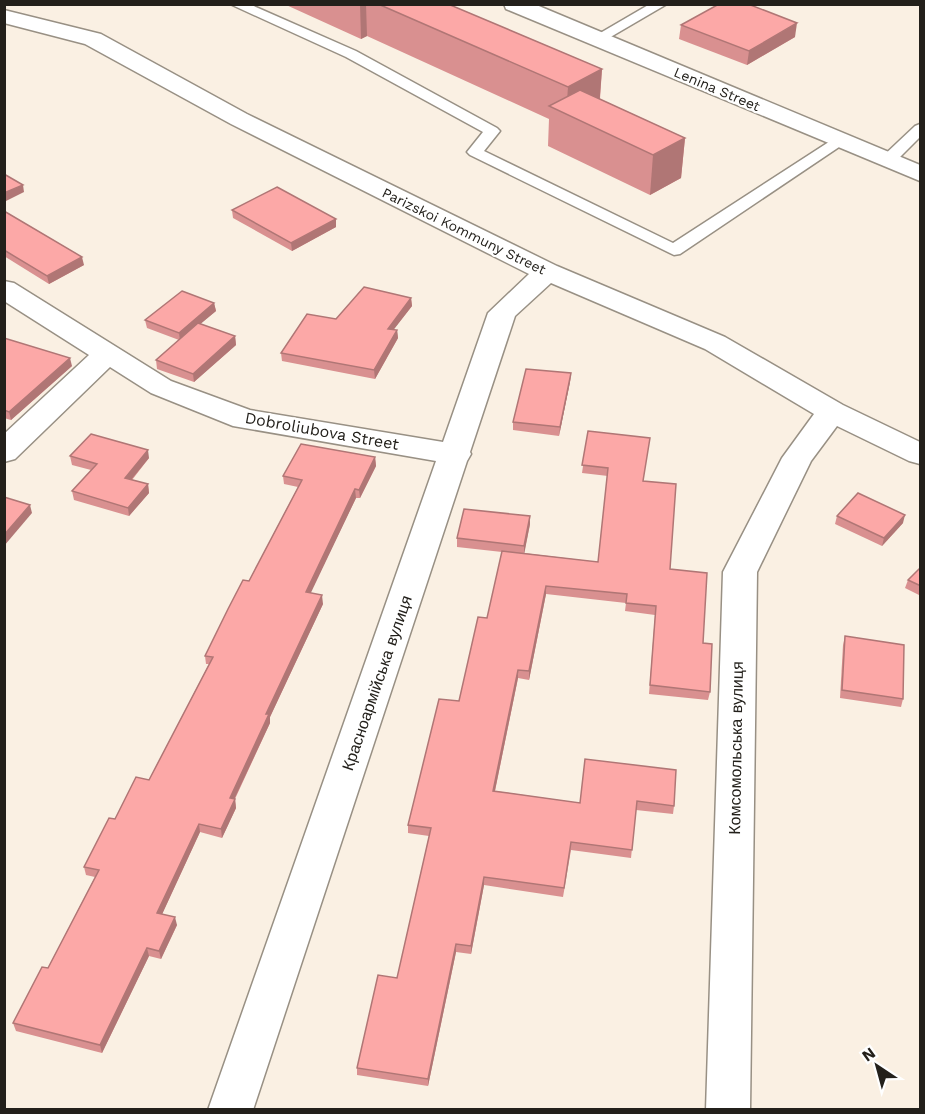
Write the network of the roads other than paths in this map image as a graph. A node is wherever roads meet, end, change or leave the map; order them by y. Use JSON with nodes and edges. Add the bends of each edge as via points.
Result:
{"nodes":[{"id":1,"x":236,"y":4,"type":"edge"},
{"id":2,"x":514,"y":4,"type":"edge"},
{"id":3,"x":661,"y":4,"type":"edge"},
{"id":4,"x":4,"y":16,"type":"edge"},
{"id":5,"x":597,"y":39,"type":"junction"},
{"id":6,"x":921,"y":129,"type":"edge"},
{"id":7,"x":840,"y":141,"type":"junction"},
{"id":8,"x":887,"y":160,"type":"junction"},
{"id":9,"x":921,"y":174,"type":"edge"},
{"id":10,"x":547,"y":272,"type":"junction"},
{"id":11,"x":4,"y":289,"type":"edge"},
{"id":12,"x":107,"y":354,"type":"junction"},
{"id":13,"x":832,"y":412,"type":"junction"},
{"id":14,"x":4,"y":452,"type":"edge"},
{"id":15,"x":456,"y":454,"type":"junction"},
{"id":16,"x":921,"y":454,"type":"edge"},
{"id":17,"x":230,"y":1110,"type":"edge"},
{"id":18,"x":728,"y":1110,"type":"edge"}],
"edges":[{"from":1,"to":7,"type":"lane","via":[[351,54],[492,131],[475,152],[674,250]]},
{"from":2,"to":5,"type":"street","name":"Lenina Street"},
{"from":3,"to":5,"type":"lane"},
{"from":4,"to":10,"type":"street","name":"Parizskoi Kommuny Street","via":[[93,39],[238,118]]},
{"from":5,"to":7,"type":"street","name":"Lenina Street"},
{"from":6,"to":8,"type":"lane"},
{"from":7,"to":8,"type":"street","name":"Lenina Street"},
{"from":8,"to":9,"type":"street","name":"Lenina Street"},
{"from":10,"to":13,"type":"street","name":"Parizskoi Kommuny Street","via":[[715,343]]},
{"from":10,"to":15,"type":"street","name":"Красноармійська вулиця","via":[[502,313]]},
{"from":11,"to":12,"type":"street","name":"Dobroliubova Street"},
{"from":12,"to":14,"type":"street"},
{"from":12,"to":15,"type":"street","name":"Dobroliubova Street","via":[[161,387],[244,418]]},
{"from":13,"to":16,"type":"street","name":"Parizskoi Kommuny Street"},
{"from":13,"to":18,"type":"street","name":"Комсомольська вулиця","via":[[797,458],[740,572]]},
{"from":15,"to":17,"type":"street","name":"Красноармійська вулиця"}]}
